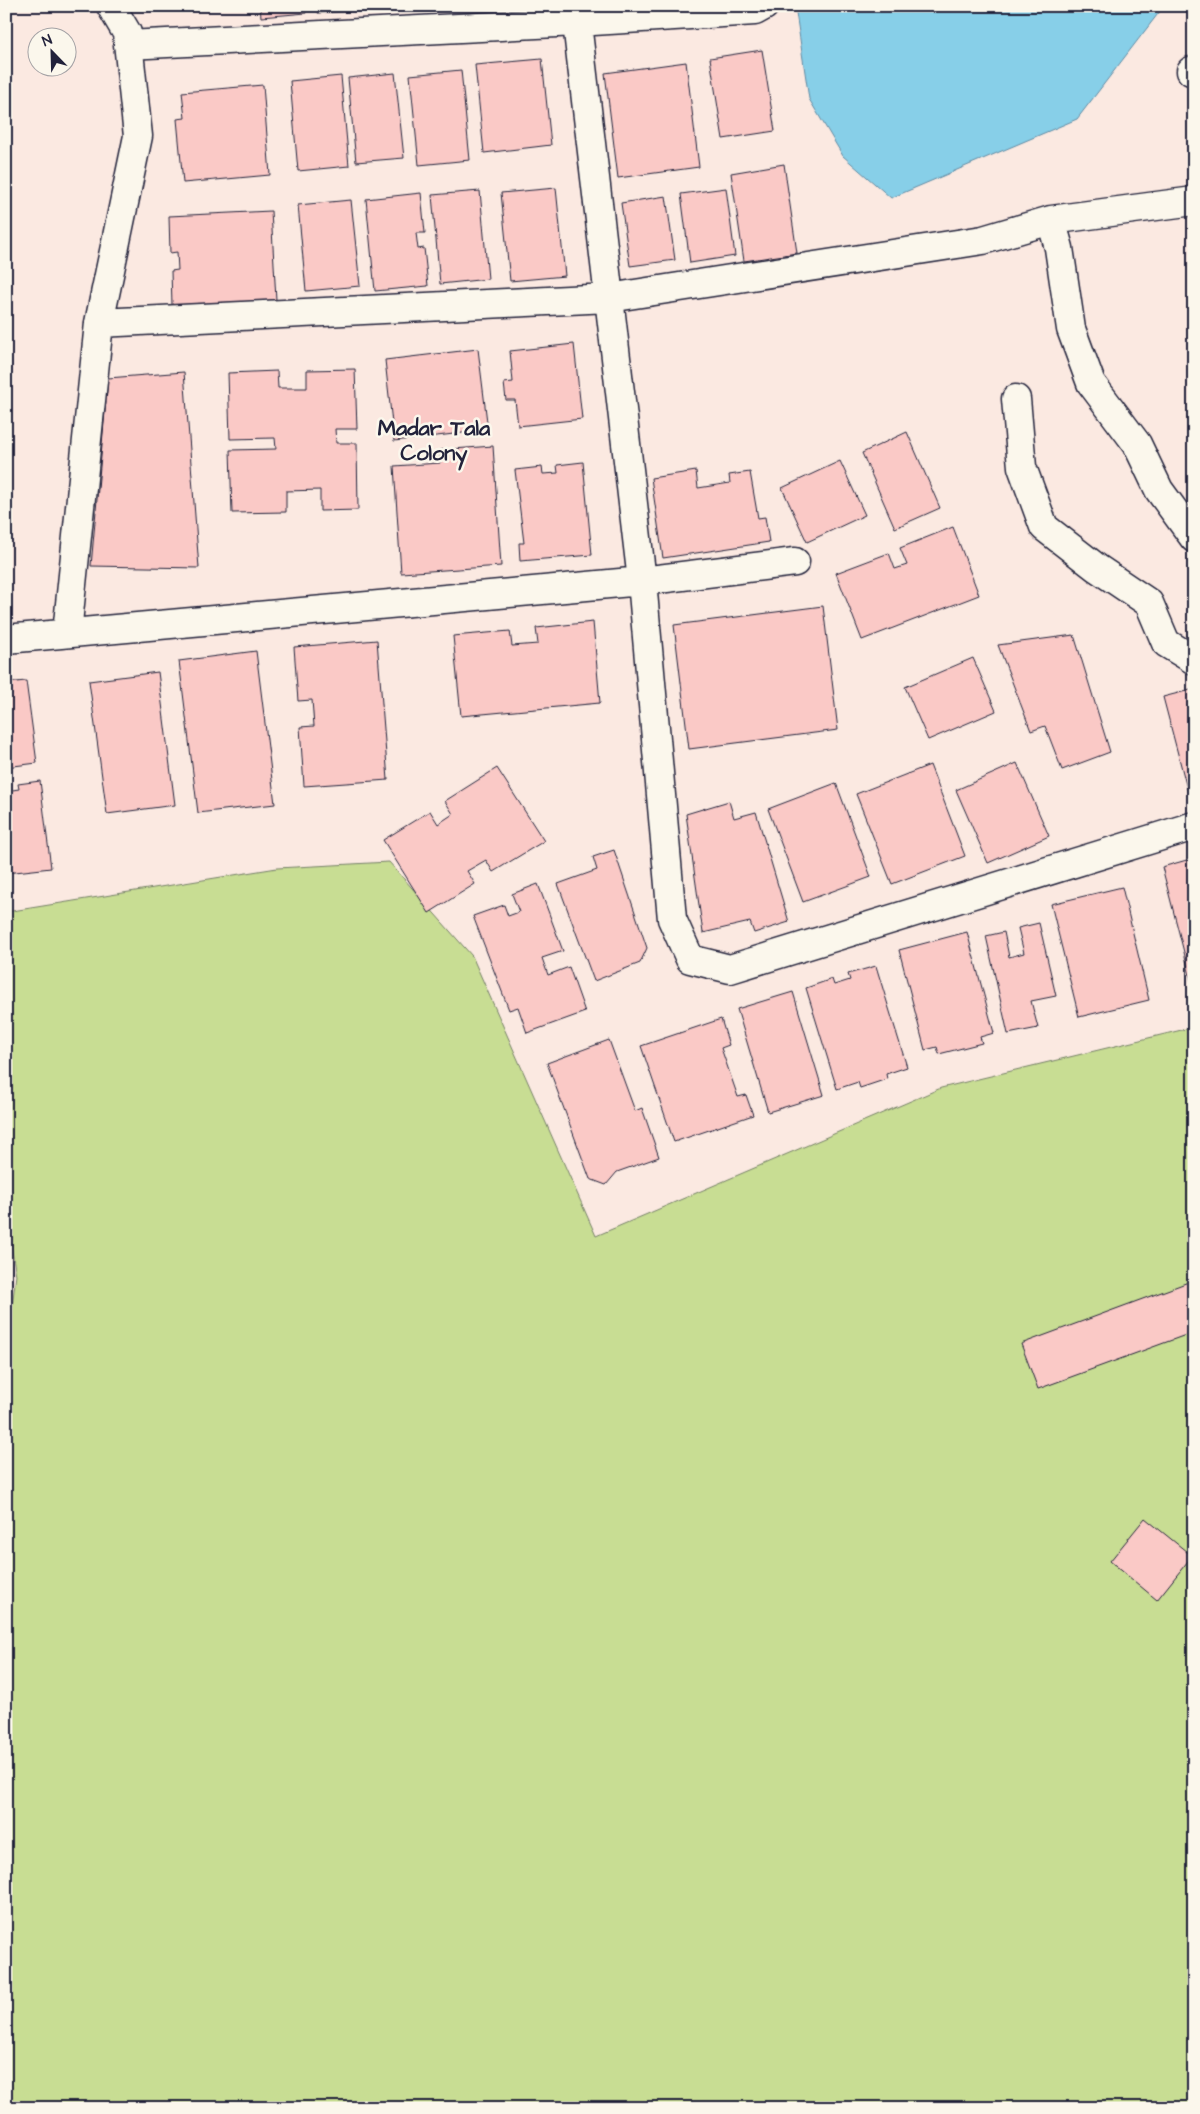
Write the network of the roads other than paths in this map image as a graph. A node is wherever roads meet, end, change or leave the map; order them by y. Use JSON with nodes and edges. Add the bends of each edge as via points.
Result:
{"nodes":[{"id":1,"x":110,"y":6,"type":"edge"},
{"id":2,"x":764,"y":6,"type":"edge"},
{"id":3,"x":576,"y":14,"type":"edge"},
{"id":4,"x":128,"y":45,"type":"junction"},
{"id":5,"x":1194,"y":201,"type":"edge"},
{"id":6,"x":1051,"y":220,"type":"junction"},
{"id":7,"x":609,"y":298,"type":"junction"},
{"id":8,"x":99,"y":323,"type":"junction"},
{"id":9,"x":1016,"y":399,"type":"dead end"},
{"id":10,"x":1194,"y":538,"type":"edge"},
{"id":11,"x":795,"y":562,"type":"dead end"},
{"id":12,"x":642,"y":581,"type":"junction"},
{"id":13,"x":67,"y":633,"type":"junction"},
{"id":14,"x":6,"y":639,"type":"edge"},
{"id":15,"x":1194,"y":660,"type":"edge"},
{"id":16,"x":1194,"y":826,"type":"edge"}],
"edges":[{"from":1,"to":4,"type":"street","via":[[127,33]]},
{"from":2,"to":3,"type":"street","via":[[755,11]]},
{"from":3,"to":4,"type":"street"},
{"from":3,"to":7,"type":"street"},
{"from":4,"to":8,"type":"street","via":[[138,136]]},
{"from":5,"to":6,"type":"street"},
{"from":6,"to":7,"type":"street","via":[[983,240]]},
{"from":6,"to":10,"type":"street","via":[[1059,248],[1071,329],[1091,383],[1137,444],[1159,490]]},
{"from":7,"to":8,"type":"street"},
{"from":7,"to":12,"type":"street"},
{"from":8,"to":13,"type":"street"},
{"from":9,"to":15,"type":"street","via":[[1022,467],[1044,527],[1149,603],[1166,643]]},
{"from":11,"to":12,"type":"street"},
{"from":12,"to":13,"type":"street"},
{"from":12,"to":16,"type":"street","via":[[672,919],[690,958],[730,969]]},
{"from":13,"to":14,"type":"street"}]}
